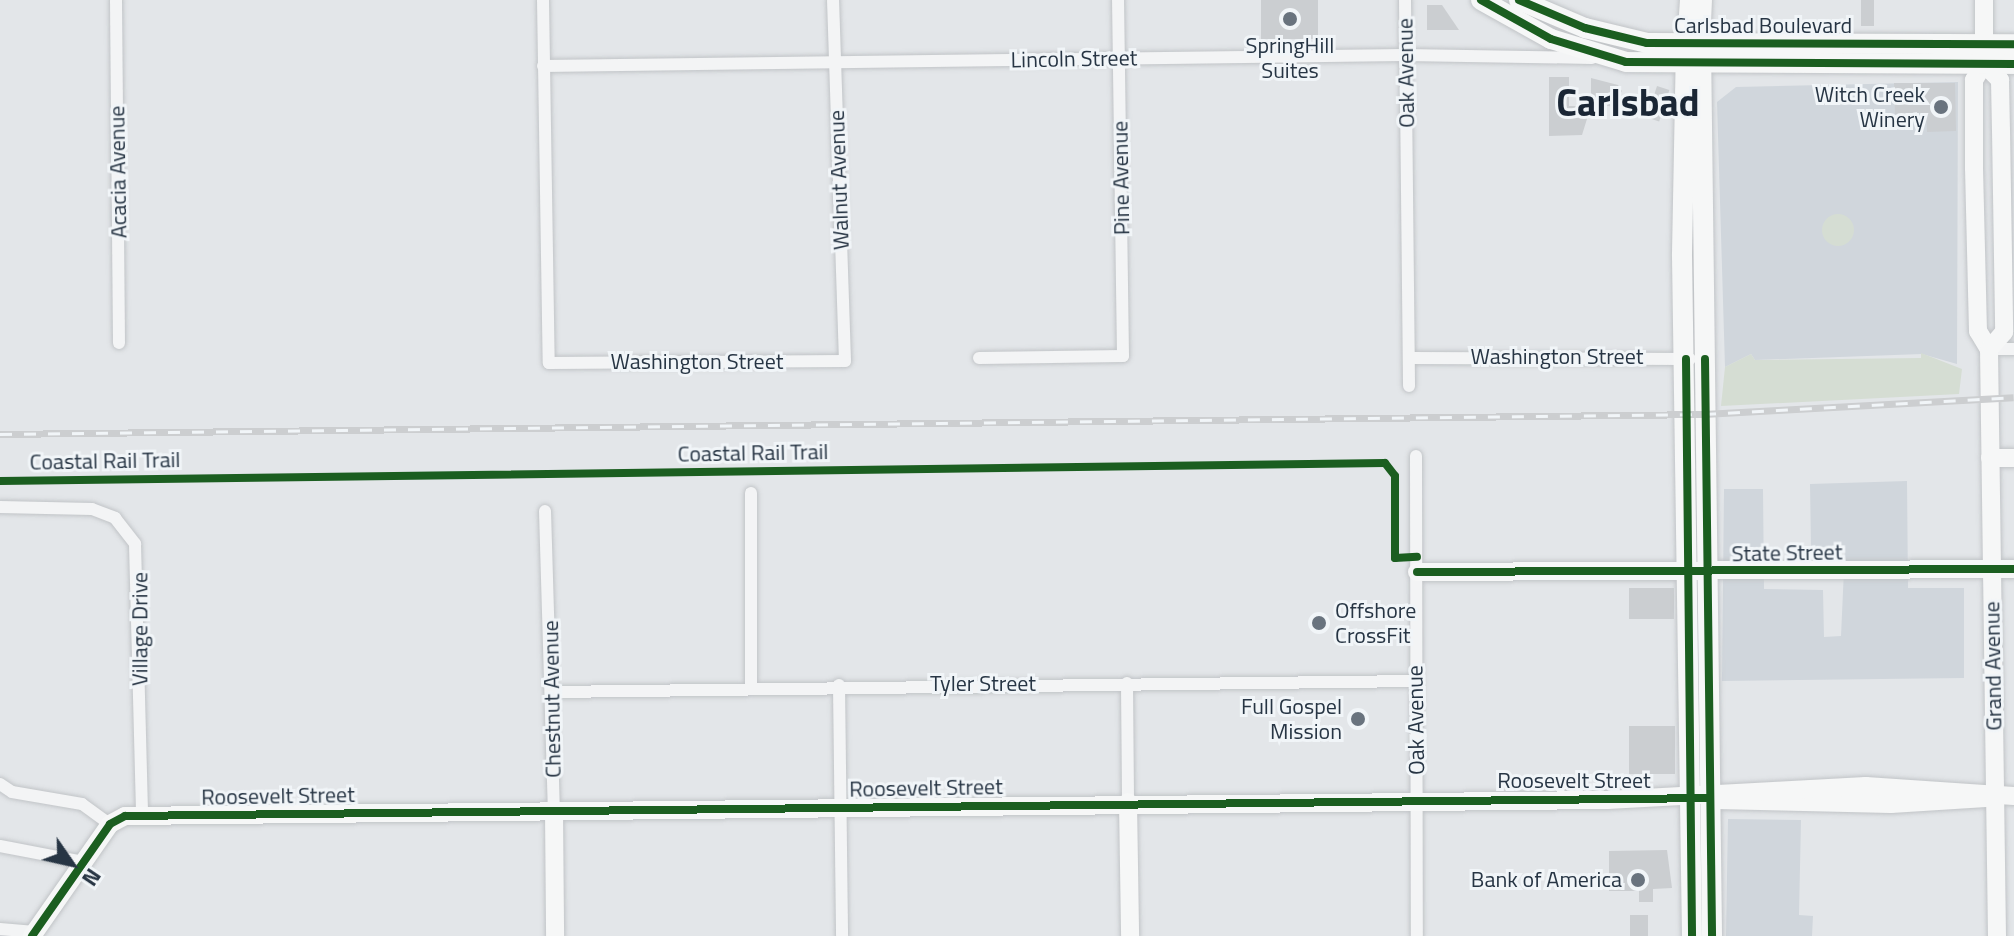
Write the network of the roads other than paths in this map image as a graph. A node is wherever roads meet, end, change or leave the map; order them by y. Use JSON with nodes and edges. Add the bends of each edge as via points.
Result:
{"nodes":[{"id":1,"x":116,"y":0,"type":"edge"},
{"id":2,"x":543,"y":0,"type":"edge"},
{"id":3,"x":833,"y":0,"type":"edge"},
{"id":4,"x":1118,"y":0,"type":"edge"},
{"id":5,"x":1405,"y":0,"type":"edge"},
{"id":6,"x":1481,"y":0,"type":"edge"},
{"id":7,"x":1519,"y":0,"type":"edge"},
{"id":8,"x":1689,"y":0,"type":"edge"},
{"id":9,"x":1703,"y":0,"type":"edge"},
{"id":10,"x":1984,"y":0,"type":"edge"},
{"id":11,"x":2014,"y":44,"type":"edge"},
{"id":12,"x":1984,"y":54,"type":"junction"},
{"id":13,"x":1405,"y":55,"type":"junction"},
{"id":14,"x":1694,"y":55,"type":"junction"},
{"id":15,"x":1119,"y":58,"type":"junction"},
{"id":16,"x":1605,"y":58,"type":"junction"},
{"id":17,"x":834,"y":62,"type":"junction"},
{"id":18,"x":2014,"y":64,"type":"edge"},
{"id":19,"x":543,"y":66,"type":"junction"},
{"id":20,"x":119,"y":343,"type":"dead end"},
{"id":21,"x":1989,"y":349,"type":"junction"},
{"id":22,"x":2014,"y":349,"type":"edge"},
{"id":23,"x":979,"y":358,"type":"dead end"},
{"id":24,"x":1409,"y":358,"type":"junction"},
{"id":25,"x":1696,"y":359,"type":"junction"},
{"id":26,"x":845,"y":361,"type":"joint"},
{"id":27,"x":1409,"y":386,"type":"dead end"},
{"id":28,"x":1416,"y":456,"type":"dead end"},
{"id":29,"x":2014,"y":458,"type":"edge"},
{"id":30,"x":1990,"y":464,"type":"junction"},
{"id":31,"x":2014,"y":469,"type":"edge"},
{"id":32,"x":751,"y":493,"type":"dead end"},
{"id":33,"x":0,"y":507,"type":"edge"},
{"id":34,"x":545,"y":511,"type":"dead end"},
{"id":35,"x":1991,"y":569,"type":"junction"},
{"id":36,"x":2014,"y":569,"type":"edge"},
{"id":37,"x":1697,"y":570,"type":"junction"},
{"id":38,"x":1417,"y":572,"type":"junction"},
{"id":39,"x":1414,"y":681,"type":"junction"},
{"id":40,"x":1127,"y":683,"type":"junction"},
{"id":41,"x":839,"y":685,"type":"junction"},
{"id":42,"x":751,"y":686,"type":"junction"},
{"id":43,"x":553,"y":692,"type":"junction"},
{"id":44,"x":0,"y":784,"type":"edge"},
{"id":45,"x":2014,"y":796,"type":"edge"},
{"id":46,"x":1995,"y":797,"type":"junction"},
{"id":47,"x":1417,"y":798,"type":"junction"},
{"id":48,"x":1700,"y":798,"type":"junction"},
{"id":49,"x":1128,"y":802,"type":"junction"},
{"id":50,"x":842,"y":808,"type":"junction"},
{"id":51,"x":554,"y":811,"type":"junction"},
{"id":52,"x":142,"y":816,"type":"junction"},
{"id":53,"x":110,"y":824,"type":"junction"},
{"id":54,"x":0,"y":846,"type":"edge"},
{"id":55,"x":84,"y":862,"type":"junction"},
{"id":56,"x":0,"y":929,"type":"edge"},
{"id":57,"x":34,"y":934,"type":"edge"},
{"id":58,"x":555,"y":936,"type":"edge"},
{"id":59,"x":842,"y":936,"type":"edge"},
{"id":60,"x":1130,"y":936,"type":"edge"},
{"id":61,"x":1417,"y":936,"type":"edge"},
{"id":62,"x":1692,"y":936,"type":"edge"},
{"id":63,"x":1712,"y":936,"type":"edge"},
{"id":64,"x":1997,"y":936,"type":"edge"}],
"edges":[{"from":1,"to":20,"type":"street","name":"Acacia Avenue"},
{"from":2,"to":19,"type":"street"},
{"from":3,"to":17,"type":"street","name":"Walnut Avenue"},
{"from":4,"to":15,"type":"street","name":"Pine Avenue"},
{"from":5,"to":13,"type":"street","name":"Oak Avenue"},
{"from":6,"to":16,"type":"main road","name":"Carlsbad Boulevard","via":[[1551,39]]},
{"from":7,"to":14,"type":"main road","name":"Carlsbad Boulevard","via":[[1616,37]]},
{"from":8,"to":14,"type":"main road"},
{"from":9,"to":14,"type":"main road"},
{"from":10,"to":12,"type":"main road","name":"Grand Avenue"},
{"from":11,"to":12,"type":"main road","name":"Carlsbad Boulevard"},
{"from":12,"to":14,"type":"main road","name":"Carlsbad Boulevard"},
{"from":12,"to":18,"type":"main road","name":"Carlsbad Boulevard"},
{"from":12,"to":21,"type":"main road","name":"Grand Avenue","via":[[1974,80],[1975,209],[1978,331]]},
{"from":12,"to":21,"type":"main road","name":"Grand Avenue","via":[[2000,80],[2004,332]]},
{"from":13,"to":15,"type":"street","name":"Lincoln Street"},
{"from":13,"to":16,"type":"street","name":"Lincoln Street"},
{"from":13,"to":24,"type":"street","name":"Oak Avenue"},
{"from":14,"to":16,"type":"main road","name":"Carlsbad Boulevard"},
{"from":14,"to":25,"type":"main road"},
{"from":15,"to":17,"type":"street","name":"Lincoln Street"},
{"from":15,"to":23,"type":"street","name":"Pine Avenue","via":[[1123,356]]},
{"from":17,"to":19,"type":"street","name":"Lincoln Street"},
{"from":17,"to":26,"type":"street","name":"Walnut Avenue"},
{"from":19,"to":26,"type":"street","name":"Washington Street","via":[[549,363]]},
{"from":21,"to":22,"type":"street"},
{"from":21,"to":30,"type":"main road","name":"Grand Avenue"},
{"from":24,"to":25,"type":"street","name":"Washington Street"},
{"from":24,"to":27,"type":"street","name":"Oak Avenue"},
{"from":25,"to":37,"type":"main road"},
{"from":28,"to":38,"type":"street","name":"Oak Avenue"},
{"from":29,"to":30,"type":"main road"},
{"from":30,"to":31,"type":"main road"},
{"from":30,"to":35,"type":"main road","name":"Grand Avenue"},
{"from":32,"to":42,"type":"street"},
{"from":33,"to":52,"type":"street","name":"Village Drive","via":[[92,509],[115,518],[135,544]]},
{"from":34,"to":43,"type":"street","name":"Chestnut Avenue"},
{"from":35,"to":36,"type":"main road","name":"State Street"},
{"from":35,"to":37,"type":"main road","name":"State Street"},
{"from":35,"to":46,"type":"main road","name":"Grand Avenue"},
{"from":37,"to":38,"type":"main road","name":"State Street"},
{"from":37,"to":48,"type":"main road"},
{"from":38,"to":39,"type":"street","name":"Oak Avenue"},
{"from":39,"to":40,"type":"street","name":"Tyler Street"},
{"from":39,"to":47,"type":"street","name":"Oak Avenue"},
{"from":40,"to":41,"type":"street","name":"Tyler Street"},
{"from":40,"to":49,"type":"street"},
{"from":41,"to":42,"type":"street","name":"Tyler Street"},
{"from":41,"to":50,"type":"street"},
{"from":42,"to":43,"type":"street","name":"Tyler Street"},
{"from":43,"to":51,"type":"street","name":"Chestnut Avenue"},
{"from":44,"to":53,"type":"street","via":[[12,792],[82,804]]},
{"from":45,"to":46,"type":"main road","name":"Roosevelt Street"},
{"from":46,"to":48,"type":"main road","name":"Roosevelt Street","via":[[1963,788],[1866,786],[1762,789]]},
{"from":46,"to":64,"type":"main road","name":"Grand Avenue"},
{"from":47,"to":48,"type":"main road","name":"Roosevelt Street"},
{"from":47,"to":49,"type":"main road","name":"Roosevelt Street"},
{"from":47,"to":61,"type":"street","name":"Oak Avenue"},
{"from":48,"to":62,"type":"main road"},
{"from":48,"to":63,"type":"main road"},
{"from":49,"to":50,"type":"main road","name":"Roosevelt Street"},
{"from":49,"to":60,"type":"main road"},
{"from":50,"to":51,"type":"main road","name":"Roosevelt Street"},
{"from":50,"to":59,"type":"street"},
{"from":51,"to":52,"type":"main road","name":"Roosevelt Street"},
{"from":51,"to":58,"type":"main road","name":"Chestnut Avenue"},
{"from":52,"to":53,"type":"main road","name":"Roosevelt Street"},
{"from":53,"to":55,"type":"main road"},
{"from":54,"to":55,"type":"street"},
{"from":55,"to":57,"type":"main road"},
{"from":56,"to":57,"type":"street"}]}
